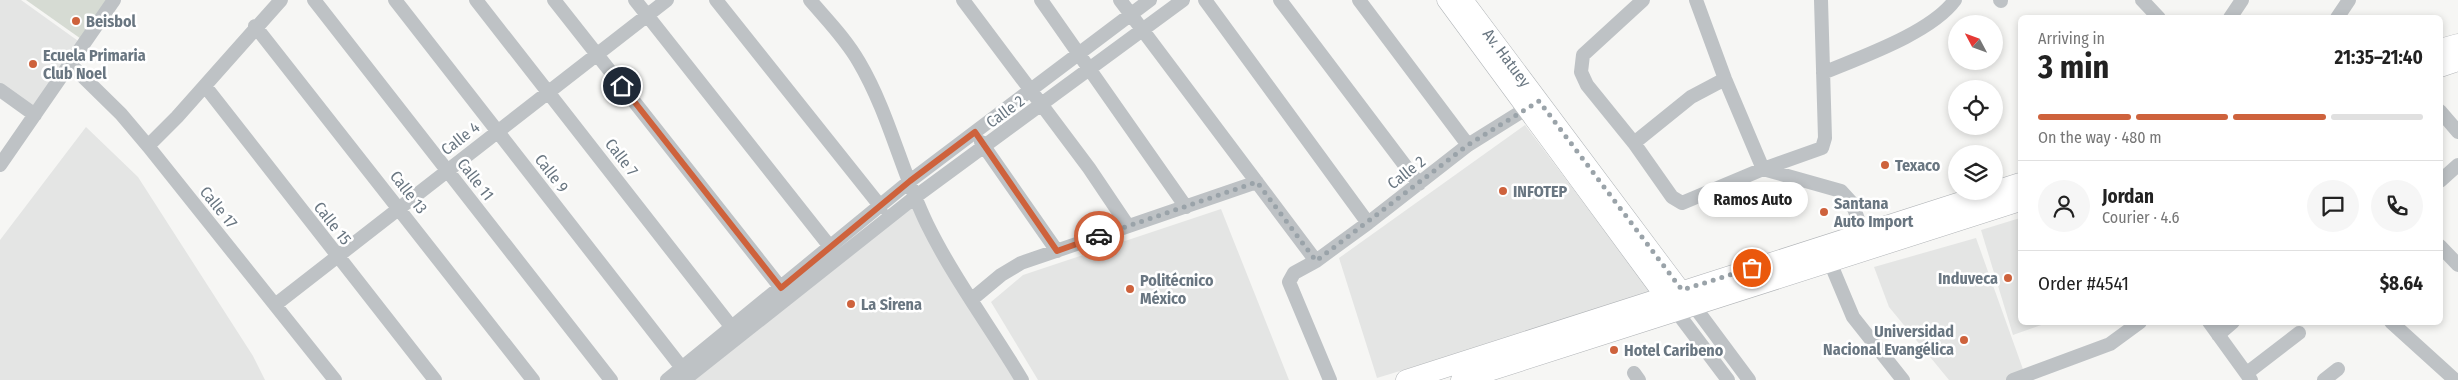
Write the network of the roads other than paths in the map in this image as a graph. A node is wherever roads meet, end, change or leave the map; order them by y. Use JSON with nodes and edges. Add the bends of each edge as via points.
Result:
{"nodes":[{"id":1,"x":114,"y":0,"type":"edge"},
{"id":2,"x":281,"y":0,"type":"edge"},
{"id":3,"x":314,"y":0,"type":"edge"},
{"id":4,"x":395,"y":0,"type":"edge"},
{"id":5,"x":476,"y":0,"type":"edge"},
{"id":6,"x":554,"y":0,"type":"edge"},
{"id":7,"x":635,"y":0,"type":"edge"},
{"id":8,"x":667,"y":0,"type":"edge"},
{"id":9,"x":716,"y":0,"type":"edge"},
{"id":10,"x":810,"y":0,"type":"edge"},
{"id":11,"x":963,"y":0,"type":"edge"},
{"id":12,"x":1041,"y":0,"type":"edge"},
{"id":13,"x":1120,"y":0,"type":"edge"},
{"id":14,"x":1150,"y":0,"type":"edge"},
{"id":15,"x":1183,"y":0,"type":"edge"},
{"id":16,"x":1205,"y":0,"type":"edge"},
{"id":17,"x":1280,"y":0,"type":"edge"},
{"id":18,"x":1360,"y":0,"type":"edge"},
{"id":19,"x":1446,"y":0,"type":"edge"},
{"id":20,"x":1464,"y":0,"type":"edge"},
{"id":21,"x":1643,"y":0,"type":"edge"},
{"id":22,"x":1696,"y":0,"type":"edge"},
{"id":23,"x":1821,"y":0,"type":"edge"},
{"id":24,"x":1955,"y":0,"type":"edge"},
{"id":25,"x":2142,"y":0,"type":"edge"},
{"id":26,"x":2242,"y":0,"type":"edge"},
{"id":27,"x":2349,"y":0,"type":"edge"},
{"id":28,"x":1130,"y":14,"type":"junction"},
{"id":29,"x":647,"y":15,"type":"junction"},
{"id":30,"x":2156,"y":15,"type":"edge"},
{"id":31,"x":2232,"y":15,"type":"edge"},
{"id":32,"x":2339,"y":15,"type":"edge"},
{"id":33,"x":255,"y":26,"type":"junction"},
{"id":34,"x":1141,"y":30,"type":"junction"},
{"id":35,"x":2458,"y":44,"type":"edge"},
{"id":36,"x":2443,"y":48,"type":"edge"},
{"id":37,"x":1079,"y":52,"type":"junction"},
{"id":38,"x":597,"y":54,"type":"junction"},
{"id":39,"x":2458,"y":61,"type":"edge"},
{"id":40,"x":69,"y":63,"type":"junction"},
{"id":41,"x":2443,"y":66,"type":"edge"},
{"id":42,"x":1090,"y":68,"type":"junction"},
{"id":43,"x":1823,"y":73,"type":"junction"},
{"id":44,"x":1725,"y":79,"type":"junction"},
{"id":45,"x":205,"y":86,"type":"junction"},
{"id":46,"x":0,"y":90,"type":"edge"},
{"id":47,"x":549,"y":90,"type":"junction"},
{"id":48,"x":1031,"y":90,"type":"junction"},
{"id":49,"x":1042,"y":105,"type":"junction"},
{"id":50,"x":1532,"y":105,"type":"junction"},
{"id":51,"x":2443,"y":114,"type":"edge"},
{"id":52,"x":35,"y":115,"type":"junction"},
{"id":53,"x":497,"y":131,"type":"junction"},
{"id":54,"x":975,"y":132,"type":"junction"},
{"id":55,"x":2458,"y":132,"type":"edge"},
{"id":56,"x":1634,"y":143,"type":"junction"},
{"id":57,"x":1468,"y":145,"type":"junction"},
{"id":58,"x":148,"y":146,"type":"junction"},
{"id":59,"x":985,"y":148,"type":"junction"},
{"id":60,"x":2458,"y":164,"type":"edge"},
{"id":61,"x":0,"y":165,"type":"edge"},
{"id":62,"x":1763,"y":169,"type":"junction"},
{"id":63,"x":447,"y":170,"type":"junction"},
{"id":64,"x":2443,"y":178,"type":"edge"},
{"id":65,"x":910,"y":181,"type":"junction"},
{"id":66,"x":1257,"y":182,"type":"junction"},
{"id":67,"x":1419,"y":184,"type":"junction"},
{"id":68,"x":2018,"y":184,"type":"edge"},
{"id":69,"x":915,"y":197,"type":"junction"},
{"id":70,"x":2018,"y":202,"type":"edge"},
{"id":71,"x":880,"y":207,"type":"junction"},
{"id":72,"x":1186,"y":207,"type":"junction"},
{"id":73,"x":399,"y":208,"type":"junction"},
{"id":74,"x":1368,"y":223,"type":"junction"},
{"id":75,"x":1128,"y":226,"type":"junction"},
{"id":76,"x":863,"y":230,"type":"junction"},
{"id":77,"x":1863,"y":233,"type":"junction"},
{"id":78,"x":831,"y":248,"type":"junction"},
{"id":79,"x":2443,"y":249,"type":"edge"},
{"id":80,"x":1057,"y":251,"type":"junction"},
{"id":81,"x":1827,"y":254,"type":"junction"},
{"id":82,"x":337,"y":257,"type":"junction"},
{"id":83,"x":1316,"y":261,"type":"junction"},
{"id":84,"x":2458,"y":265,"type":"edge"},
{"id":85,"x":781,"y":288,"type":"junction"},
{"id":86,"x":971,"y":300,"type":"junction"},
{"id":87,"x":1679,"y":301,"type":"junction"},
{"id":88,"x":276,"y":305,"type":"junction"},
{"id":89,"x":2136,"y":325,"type":"edge"},
{"id":90,"x":2211,"y":325,"type":"edge"},
{"id":91,"x":2230,"y":325,"type":"edge"},
{"id":92,"x":2394,"y":325,"type":"edge"},
{"id":93,"x":735,"y":332,"type":"junction"},
{"id":94,"x":2298,"y":333,"type":"dead end"},
{"id":95,"x":2218,"y":335,"type":"junction"},
{"id":96,"x":2338,"y":370,"type":"dead end"},
{"id":97,"x":683,"y":374,"type":"edge"},
{"id":98,"x":1486,"y":377,"type":"edge"},
{"id":99,"x":2249,"y":377,"type":"edge"},
{"id":100,"x":335,"y":380,"type":"edge"},
{"id":101,"x":435,"y":380,"type":"edge"},
{"id":102,"x":533,"y":380,"type":"edge"},
{"id":103,"x":611,"y":380,"type":"edge"},
{"id":104,"x":667,"y":380,"type":"edge"},
{"id":105,"x":1022,"y":380,"type":"edge"},
{"id":106,"x":1330,"y":380,"type":"edge"},
{"id":107,"x":1406,"y":380,"type":"edge"},
{"id":108,"x":1461,"y":380,"type":"edge"},
{"id":109,"x":1728,"y":380,"type":"edge"},
{"id":110,"x":1749,"y":380,"type":"edge"},
{"id":111,"x":1903,"y":380,"type":"edge"},
{"id":112,"x":2013,"y":380,"type":"edge"},
{"id":113,"x":2324,"y":380,"type":"edge"},
{"id":114,"x":2455,"y":380,"type":"edge"}],
"edges":[{"from":1,"to":40,"type":"street"},
{"from":2,"to":33,"type":"street"},
{"from":3,"to":63,"type":"street","name":"Calle 11"},
{"from":4,"to":53,"type":"street","name":"Calle 9"},
{"from":5,"to":47,"type":"street","name":"Calle 7"},
{"from":6,"to":38,"type":"street"},
{"from":7,"to":29,"type":"street"},
{"from":8,"to":29,"type":"street","name":"Calle 4"},
{"from":9,"to":71,"type":"street"},
{"from":10,"to":65,"type":"street","via":[[847,42],[860,63],[888,122]]},
{"from":11,"to":48,"type":"street"},
{"from":12,"to":37,"type":"street"},
{"from":13,"to":28,"type":"street"},
{"from":14,"to":28,"type":"street","name":"Calle 2"},
{"from":15,"to":34,"type":"street","name":"Calle 2"},
{"from":16,"to":74,"type":"street"},
{"from":17,"to":67,"type":"street"},
{"from":18,"to":57,"type":"street"},
{"from":19,"to":50,"type":"main road","name":"Av. Hatuey"},
{"from":20,"to":50,"type":"main road","name":"Av. Hatuey"},
{"from":21,"to":56,"type":"street","via":[[1583,55],[1580,64],[1584,80]]},
{"from":22,"to":44,"type":"street"},
{"from":23,"to":43,"type":"street"},
{"from":24,"to":43,"type":"street","via":[[1913,32]]},
{"from":25,"to":30,"type":"street"},
{"from":26,"to":31,"type":"street"},
{"from":27,"to":32,"type":"street"},
{"from":28,"to":34,"type":"street"},
{"from":28,"to":37,"type":"street","name":"Calle 2"},
{"from":29,"to":38,"type":"street","name":"Calle 4"},
{"from":29,"to":78,"type":"street"},
{"from":33,"to":45,"type":"street"},
{"from":33,"to":73,"type":"street","name":"Calle 13"},
{"from":34,"to":42,"type":"street","name":"Calle 2"},
{"from":34,"to":66,"type":"street"},
{"from":35,"to":36,"type":"highway"},
{"from":37,"to":42,"type":"street"},
{"from":37,"to":48,"type":"street","name":"Calle 2"},
{"from":38,"to":47,"type":"street","name":"Calle 4"},
{"from":38,"to":85,"type":"street"},
{"from":39,"to":41,"type":"highway"},
{"from":40,"to":52,"type":"street"},
{"from":40,"to":58,"type":"street","name":"Calle 17","via":[[108,100]]},
{"from":42,"to":49,"type":"street","name":"Calle 2"},
{"from":42,"to":72,"type":"street"},
{"from":43,"to":62,"type":"street","via":[[1825,138],[1822,148]]},
{"from":44,"to":56,"type":"street","via":[[1691,96]]},
{"from":44,"to":62,"type":"street"},
{"from":45,"to":58,"type":"street"},
{"from":45,"to":82,"type":"street","name":"Calle 15"},
{"from":46,"to":52,"type":"street"},
{"from":47,"to":53,"type":"street","name":"Calle 4"},
{"from":47,"to":93,"type":"street","name":"Calle 7"},
{"from":48,"to":49,"type":"street"},
{"from":48,"to":54,"type":"street","name":"Calle 2"},
{"from":49,"to":59,"type":"street","name":"Calle 2"},
{"from":49,"to":75,"type":"street"},
{"from":50,"to":57,"type":"street","name":"Calle 2"},
{"from":50,"to":87,"type":"main road","name":"Av. Hatuey"},
{"from":51,"to":55,"type":"street"},
{"from":52,"to":61,"type":"street"},
{"from":53,"to":63,"type":"street","name":"Calle 4"},
{"from":53,"to":97,"type":"street","name":"Calle 9"},
{"from":54,"to":59,"type":"street"},
{"from":54,"to":65,"type":"street","name":"Calle 2"},
{"from":56,"to":62,"type":"street","via":[[1679,203]]},
{"from":57,"to":67,"type":"street","name":"Calle 2"},
{"from":58,"to":88,"type":"street","name":"Calle 17"},
{"from":59,"to":69,"type":"street","name":"Calle 2"},
{"from":59,"to":80,"type":"street"},
{"from":60,"to":64,"type":"street"},
{"from":62,"to":77,"type":"street","via":[[1841,191],[1852,203]]},
{"from":63,"to":73,"type":"street","name":"Calle 4"},
{"from":63,"to":103,"type":"street","name":"Calle 11"},
{"from":65,"to":69,"type":"street"},
{"from":65,"to":71,"type":"street","name":"Calle 2"},
{"from":66,"to":72,"type":"street"},
{"from":66,"to":83,"type":"street"},
{"from":67,"to":74,"type":"street","name":"Calle 2"},
{"from":68,"to":77,"type":"highway"},
{"from":69,"to":76,"type":"street","name":"Calle 2"},
{"from":69,"to":86,"type":"street","via":[[936,242]]},
{"from":70,"to":81,"type":"highway"},
{"from":71,"to":76,"type":"street","name":"Calle 2"},
{"from":72,"to":75,"type":"street"},
{"from":73,"to":82,"type":"street","name":"Calle 4"},
{"from":73,"to":102,"type":"street","name":"Calle 13"},
{"from":74,"to":83,"type":"street","name":"Calle 2"},
{"from":75,"to":80,"type":"street"},
{"from":76,"to":78,"type":"street","name":"Calle 2"},
{"from":76,"to":93,"type":"street","name":"Calle 2"},
{"from":77,"to":81,"type":"highway"},
{"from":78,"to":85,"type":"street","name":"Calle 2"},
{"from":79,"to":84,"type":"street"},
{"from":80,"to":86,"type":"street","via":[[1016,266]]},
{"from":81,"to":87,"type":"highway"},
{"from":81,"to":111,"type":"street","via":[[1854,317]]},
{"from":82,"to":88,"type":"street","name":"Calle 4"},
{"from":82,"to":101,"type":"street","name":"Calle 15"},
{"from":83,"to":106,"type":"street","name":"Calle 2","via":[[1294,273],[1289,282]]},
{"from":85,"to":93,"type":"street","name":"Calle 2"},
{"from":86,"to":105,"type":"street"},
{"from":87,"to":98,"type":"highway"},
{"from":87,"to":107,"type":"highway"},
{"from":87,"to":109,"type":"street","name":"Av. Hatuey"},
{"from":87,"to":110,"type":"street","name":"Av. Hatuey"},
{"from":88,"to":100,"type":"street","name":"Calle 17"},
{"from":89,"to":112,"type":"street","via":[[2110,344]]},
{"from":90,"to":95,"type":"street"},
{"from":91,"to":95,"type":"street"},
{"from":92,"to":114,"type":"street"},
{"from":93,"to":97,"type":"street","name":"Calle 2"},
{"from":94,"to":99,"type":"street"},
{"from":95,"to":99,"type":"street"},
{"from":96,"to":113,"type":"street"},
{"from":97,"to":104,"type":"street","name":"Calle 2"},
{"from":98,"to":108,"type":"highway"}]}
